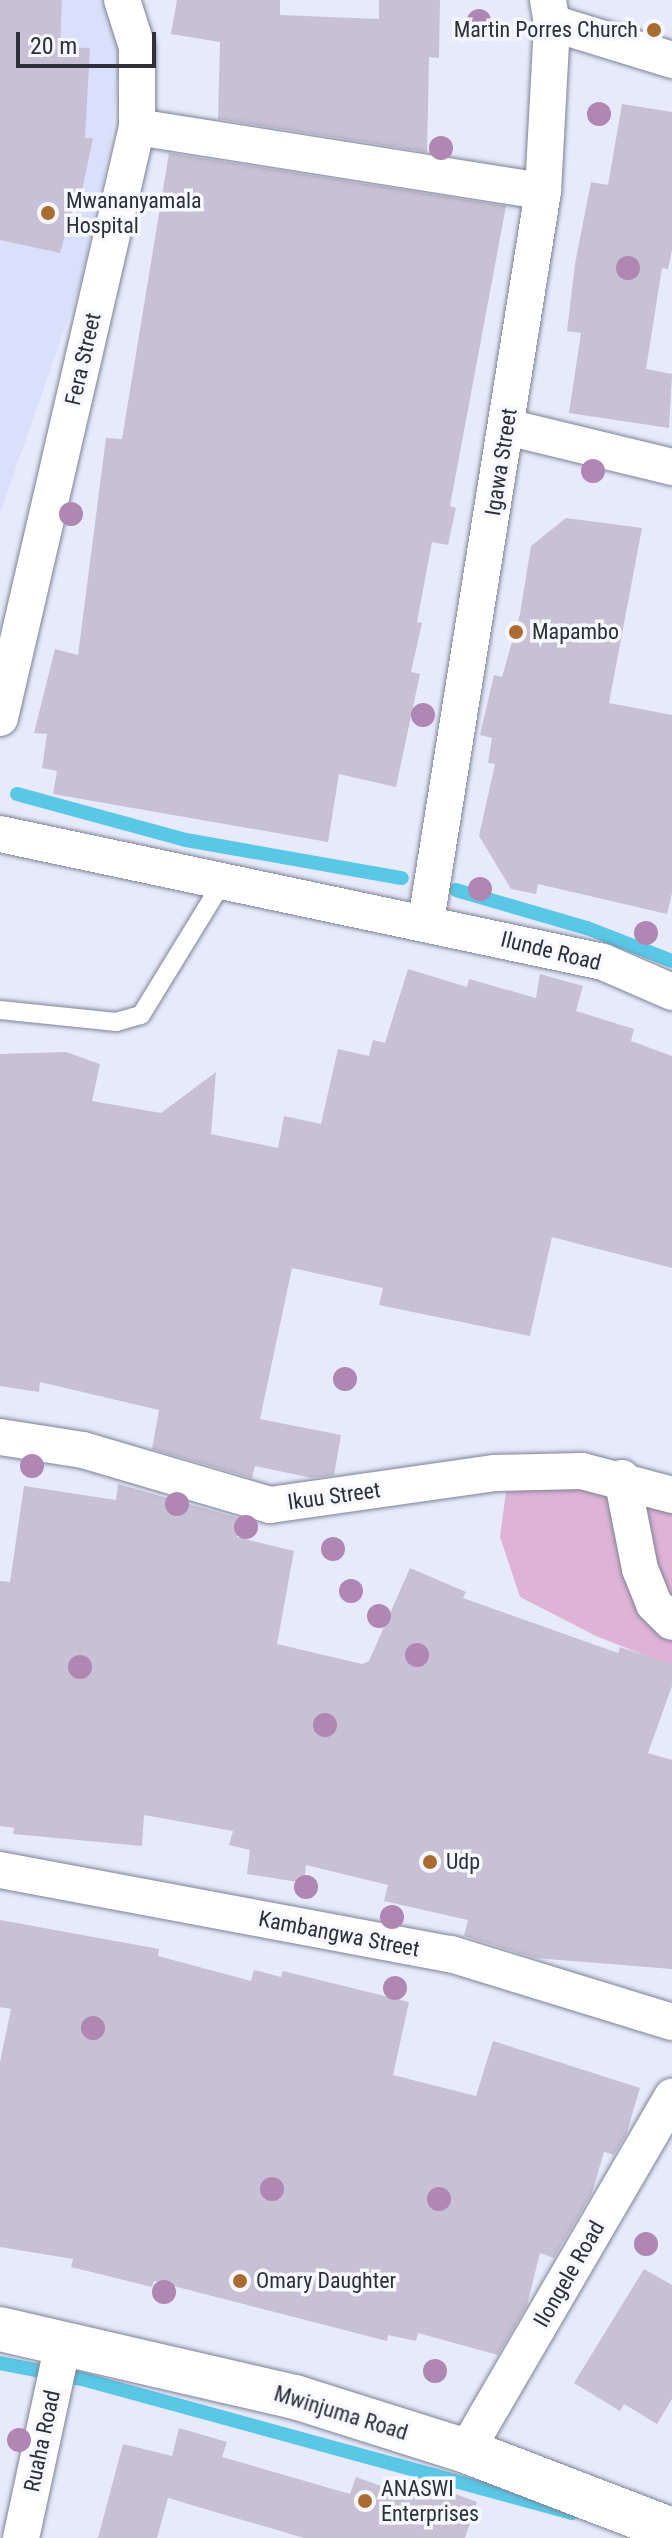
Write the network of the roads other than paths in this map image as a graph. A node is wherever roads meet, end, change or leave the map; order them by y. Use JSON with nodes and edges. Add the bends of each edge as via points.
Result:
{"nodes":[{"id":1,"x":122,"y":0,"type":"edge"},
{"id":2,"x":550,"y":12,"type":"edge"},
{"id":3,"x":672,"y":60,"type":"edge"},
{"id":4,"x":137,"y":127,"type":"junction"},
{"id":5,"x":543,"y":191,"type":"junction"},
{"id":6,"x":507,"y":427,"type":"junction"},
{"id":7,"x":672,"y":467,"type":"edge"},
{"id":8,"x":0,"y":718,"type":"edge"},
{"id":9,"x":0,"y":834,"type":"edge"},
{"id":10,"x":223,"y":881,"type":"junction"},
{"id":11,"x":426,"y":921,"type":"junction"},
{"id":12,"x":672,"y":992,"type":"edge"},
{"id":13,"x":0,"y":1010,"type":"edge"},
{"id":14,"x":0,"y":1437,"type":"edge"},
{"id":15,"x":622,"y":1478,"type":"junction"},
{"id":16,"x":672,"y":1495,"type":"edge"},
{"id":17,"x":672,"y":1622,"type":"edge"},
{"id":18,"x":0,"y":1870,"type":"edge"},
{"id":19,"x":672,"y":2022,"type":"edge"},
{"id":20,"x":672,"y":2097,"type":"edge"},
{"id":21,"x":0,"y":2329,"type":"edge"},
{"id":22,"x":63,"y":2344,"type":"junction"},
{"id":23,"x":466,"y":2451,"type":"junction"},
{"id":24,"x":672,"y":2530,"type":"edge"},
{"id":25,"x":21,"y":2538,"type":"edge"}],
"edges":[{"from":1,"to":4,"type":"street","name":"Fera Street","via":[[137,47]]},
{"from":2,"to":3,"type":"street"},
{"from":2,"to":5,"type":"street","name":"Igawa Street"},
{"from":4,"to":5,"type":"street"},
{"from":4,"to":8,"type":"street","name":"Fera Street"},
{"from":5,"to":6,"type":"street","name":"Igawa Street"},
{"from":6,"to":7,"type":"street"},
{"from":6,"to":11,"type":"street","name":"Igawa Street"},
{"from":9,"to":10,"type":"street","name":"Ilunde Road"},
{"from":10,"to":11,"type":"street","name":"Ilunde Road"},
{"from":10,"to":13,"type":"lane","via":[[141,1015],[116,1022]]},
{"from":11,"to":12,"type":"street","name":"Ilunde Road","via":[[603,962]]},
{"from":14,"to":15,"type":"street","name":"Ikuu Street","via":[[83,1450],[270,1505],[494,1473],[582,1471]]},
{"from":15,"to":16,"type":"street","name":"Ikuu Street"},
{"from":15,"to":17,"type":"street","via":[[640,1569],[654,1604]]},
{"from":18,"to":19,"type":"street","name":"Kambangwa Street","via":[[451,1954]]},
{"from":20,"to":23,"type":"street","name":"Ilongele Road"},
{"from":21,"to":22,"type":"street","name":"Mwinjuma Road"},
{"from":22,"to":23,"type":"street","name":"Mwinjuma Road","via":[[295,2397]]},
{"from":22,"to":25,"type":"street","name":"Ruaha Road"},
{"from":23,"to":24,"type":"street","name":"Mwinjuma Road"}]}
